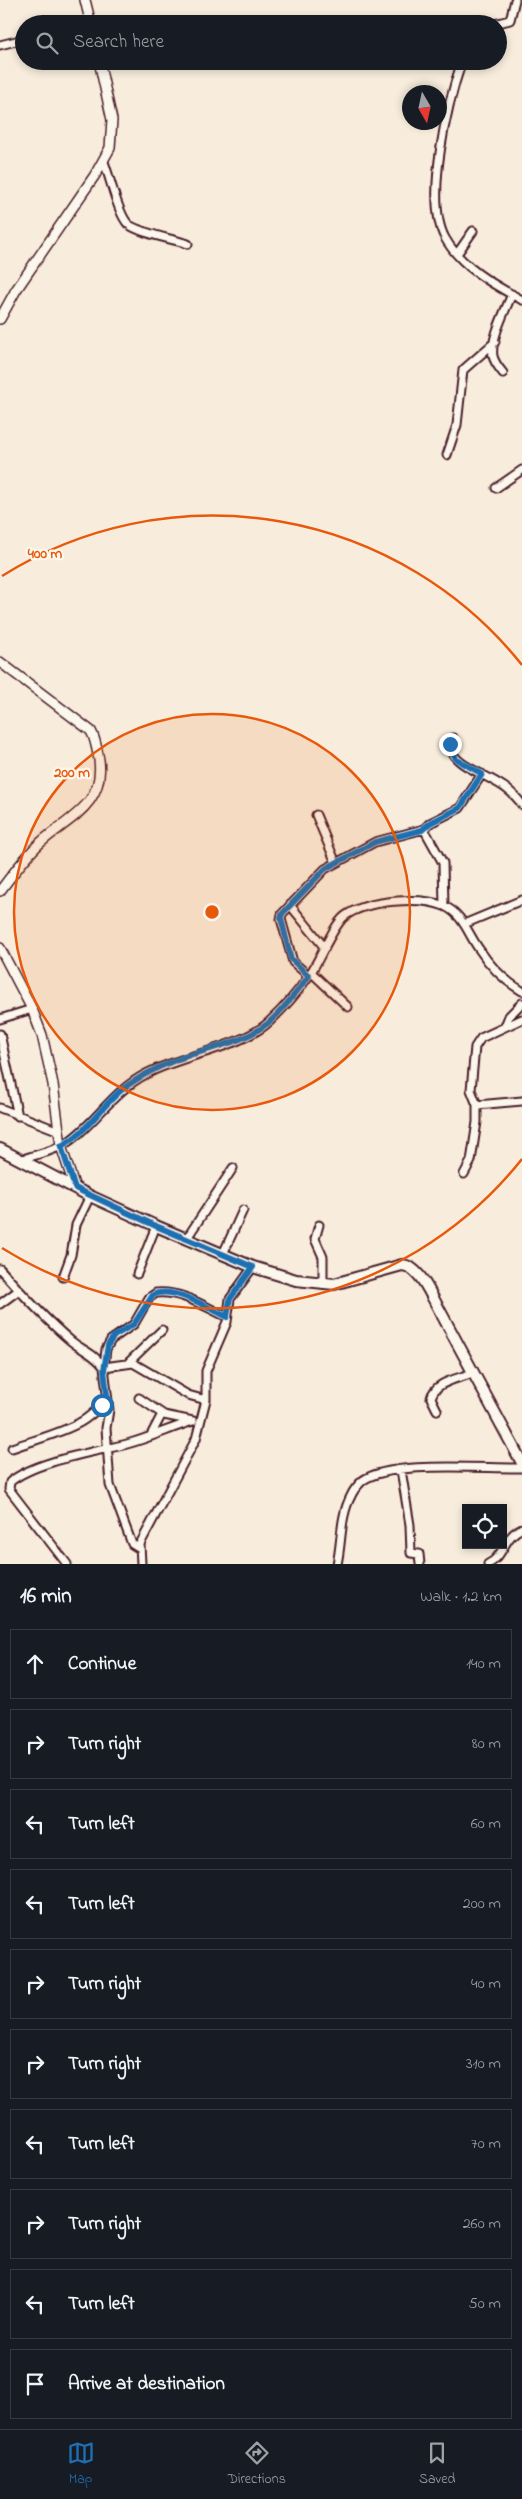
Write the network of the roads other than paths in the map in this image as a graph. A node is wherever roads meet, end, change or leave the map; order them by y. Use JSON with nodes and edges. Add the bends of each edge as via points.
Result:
{"nodes":[{"id":1,"x":85,"y":0,"type":"edge"},
{"id":2,"x":515,"y":0,"type":"edge"},
{"id":3,"x":88,"y":15,"type":"edge"},
{"id":4,"x":507,"y":21,"type":"edge"},
{"id":5,"x":15,"y":41,"type":"edge"},
{"id":6,"x":0,"y":45,"type":"edge"},
{"id":7,"x":101,"y":70,"type":"edge"},
{"id":8,"x":459,"y":70,"type":"edge"},
{"id":9,"x":104,"y":162,"type":"junction"},
{"id":10,"x":473,"y":231,"type":"dead end"},
{"id":11,"x":188,"y":244,"type":"dead end"},
{"id":12,"x":457,"y":254,"type":"junction"},
{"id":13,"x":512,"y":294,"type":"junction"},
{"id":14,"x":522,"y":300,"type":"edge"},
{"id":15,"x":0,"y":319,"type":"edge"},
{"id":16,"x":495,"y":342,"type":"junction"},
{"id":17,"x":503,"y":373,"type":"dead end"},
{"id":18,"x":447,"y":455,"type":"dead end"},
{"id":19,"x":522,"y":470,"type":"edge"},
{"id":20,"x":496,"y":488,"type":"dead end"},
{"id":21,"x":0,"y":662,"type":"edge"},
{"id":22,"x":453,"y":738,"type":"dead end"},
{"id":23,"x":482,"y":774,"type":"junction"},
{"id":24,"x":522,"y":805,"type":"edge"},
{"id":25,"x":316,"y":815,"type":"dead end"},
{"id":26,"x":424,"y":829,"type":"junction"},
{"id":27,"x":336,"y":863,"type":"junction"},
{"id":28,"x":0,"y":891,"type":"edge"},
{"id":29,"x":522,"y":900,"type":"edge"},
{"id":30,"x":290,"y":905,"type":"junction"},
{"id":31,"x":444,"y":906,"type":"junction"},
{"id":32,"x":464,"y":924,"type":"junction"},
{"id":33,"x":0,"y":948,"type":"edge"},
{"id":34,"x":325,"y":948,"type":"junction"},
{"id":35,"x":310,"y":974,"type":"junction"},
{"id":36,"x":521,"y":987,"type":"edge"},
{"id":37,"x":522,"y":1003,"type":"edge"},
{"id":38,"x":348,"y":1007,"type":"dead end"},
{"id":39,"x":32,"y":1009,"type":"junction"},
{"id":40,"x":522,"y":1019,"type":"edge"},
{"id":41,"x":0,"y":1020,"type":"edge"},
{"id":42,"x":506,"y":1026,"type":"junction"},
{"id":43,"x":0,"y":1034,"type":"edge"},
{"id":44,"x":7,"y":1061,"type":"junction"},
{"id":45,"x":0,"y":1065,"type":"edge"},
{"id":46,"x":522,"y":1101,"type":"edge"},
{"id":47,"x":477,"y":1105,"type":"junction"},
{"id":48,"x":0,"y":1108,"type":"edge"},
{"id":49,"x":18,"y":1116,"type":"junction"},
{"id":50,"x":60,"y":1131,"type":"junction"},
{"id":51,"x":61,"y":1146,"type":"junction"},
{"id":52,"x":0,"y":1149,"type":"edge"},
{"id":53,"x":23,"y":1159,"type":"junction"},
{"id":54,"x":233,"y":1168,"type":"dead end"},
{"id":55,"x":464,"y":1174,"type":"dead end"},
{"id":56,"x":75,"y":1188,"type":"junction"},
{"id":57,"x":90,"y":1196,"type":"junction"},
{"id":58,"x":242,"y":1210,"type":"dead end"},
{"id":59,"x":319,"y":1225,"type":"dead end"},
{"id":60,"x":156,"y":1226,"type":"junction"},
{"id":61,"x":187,"y":1238,"type":"junction"},
{"id":62,"x":223,"y":1254,"type":"junction"},
{"id":63,"x":253,"y":1267,"type":"junction"},
{"id":64,"x":0,"y":1269,"type":"edge"},
{"id":65,"x":137,"y":1274,"type":"dead end"},
{"id":66,"x":63,"y":1277,"type":"dead end"},
{"id":67,"x":324,"y":1284,"type":"junction"},
{"id":68,"x":19,"y":1290,"type":"junction"},
{"id":69,"x":0,"y":1304,"type":"edge"},
{"id":70,"x":227,"y":1317,"type":"junction"},
{"id":71,"x":162,"y":1330,"type":"dead end"},
{"id":72,"x":129,"y":1362,"type":"junction"},
{"id":73,"x":104,"y":1367,"type":"junction"},
{"id":74,"x":472,"y":1373,"type":"junction"},
{"id":75,"x":139,"y":1398,"type":"dead end"},
{"id":76,"x":206,"y":1400,"type":"junction"},
{"id":77,"x":108,"y":1403,"type":"junction"},
{"id":78,"x":437,"y":1410,"type":"dead end"},
{"id":79,"x":162,"y":1414,"type":"junction"},
{"id":80,"x":192,"y":1421,"type":"junction"},
{"id":81,"x":201,"y":1422,"type":"junction"},
{"id":82,"x":151,"y":1435,"type":"junction"},
{"id":83,"x":108,"y":1447,"type":"junction"},
{"id":84,"x":12,"y":1448,"type":"dead end"},
{"id":85,"x":522,"y":1463,"type":"edge"},
{"id":86,"x":522,"y":1468,"type":"edge"},
{"id":87,"x":401,"y":1470,"type":"junction"},
{"id":88,"x":522,"y":1528,"type":"edge"},
{"id":89,"x":140,"y":1549,"type":"junction"},
{"id":90,"x":67,"y":1564,"type":"edge"},
{"id":91,"x":141,"y":1564,"type":"edge"},
{"id":92,"x":337,"y":1564,"type":"edge"},
{"id":93,"x":420,"y":1564,"type":"edge"},
{"id":94,"x":488,"y":1564,"type":"edge"}],
"edges":[{"from":1,"to":3,"type":"street"},
{"from":2,"to":4,"type":"street","via":[[510,20]]},
{"from":5,"to":6,"type":"street"},
{"from":7,"to":9,"type":"street","via":[[113,132]]},
{"from":8,"to":12,"type":"street","via":[[443,133],[437,195],[441,228]]},
{"from":9,"to":11,"type":"street","via":[[119,208],[128,224]]},
{"from":9,"to":15,"type":"street","via":[[16,290]]},
{"from":10,"to":12,"type":"street"},
{"from":12,"to":13,"type":"street","via":[[476,271]]},
{"from":13,"to":14,"type":"street"},
{"from":13,"to":16,"type":"street"},
{"from":16,"to":17,"type":"street","via":[[493,357]]},
{"from":16,"to":18,"type":"street","via":[[463,370],[457,425]]},
{"from":19,"to":20,"type":"street"},
{"from":21,"to":28,"type":"street","via":[[90,731],[96,741],[100,779],[91,800],[39,844]]},
{"from":22,"to":23,"type":"street","via":[[450,749],[456,759]]},
{"from":23,"to":24,"type":"street","via":[[502,784]]},
{"from":23,"to":26,"type":"street","via":[[460,808]]},
{"from":25,"to":27,"type":"street"},
{"from":26,"to":27,"type":"street","via":[[375,842]]},
{"from":26,"to":31,"type":"street","via":[[443,863]]},
{"from":27,"to":30,"type":"street","via":[[321,872]]},
{"from":29,"to":32,"type":"street"},
{"from":30,"to":34,"type":"street"},
{"from":30,"to":35,"type":"street","via":[[281,918],[291,959]]},
{"from":31,"to":32,"type":"street","via":[[457,914]]},
{"from":31,"to":34,"type":"street","via":[[414,901],[388,902],[365,908],[344,916]]},
{"from":32,"to":36,"type":"street","via":[[493,967]]},
{"from":33,"to":39,"type":"street"},
{"from":34,"to":35,"type":"street"},
{"from":35,"to":38,"type":"street"},
{"from":35,"to":51,"type":"street","via":[[267,1024],[244,1038],[147,1073],[126,1086]]},
{"from":37,"to":42,"type":"street","via":[[508,1016]]},
{"from":39,"to":41,"type":"street"},
{"from":39,"to":50,"type":"street","via":[[42,1035]]},
{"from":40,"to":42,"type":"street"},
{"from":42,"to":47,"type":"street","via":[[481,1038],[475,1047],[471,1090]]},
{"from":43,"to":44,"type":"street"},
{"from":44,"to":45,"type":"street"},
{"from":44,"to":49,"type":"street"},
{"from":46,"to":47,"type":"street"},
{"from":47,"to":55,"type":"street","via":[[472,1161]]},
{"from":48,"to":49,"type":"street"},
{"from":49,"to":50,"type":"street"},
{"from":50,"to":51,"type":"street"},
{"from":51,"to":53,"type":"street"},
{"from":51,"to":56,"type":"street"},
{"from":52,"to":53,"type":"main road"},
{"from":53,"to":56,"type":"main road"},
{"from":54,"to":61,"type":"street"},
{"from":56,"to":57,"type":"main road"},
{"from":57,"to":60,"type":"main road"},
{"from":57,"to":66,"type":"street","via":[[76,1225]]},
{"from":58,"to":62,"type":"street"},
{"from":59,"to":67,"type":"street","via":[[315,1239],[323,1257]]},
{"from":60,"to":61,"type":"main road"},
{"from":60,"to":65,"type":"street"},
{"from":61,"to":62,"type":"main road"},
{"from":62,"to":63,"type":"main road"},
{"from":63,"to":67,"type":"main road","via":[[296,1280]]},
{"from":63,"to":70,"type":"street","via":[[230,1299]]},
{"from":64,"to":68,"type":"street"},
{"from":67,"to":74,"type":"main road","via":[[409,1267],[423,1280]]},
{"from":68,"to":69,"type":"street"},
{"from":68,"to":73,"type":"street","via":[[72,1342],[95,1356]]},
{"from":70,"to":73,"type":"street","via":[[192,1299],[156,1293],[149,1298],[134,1324],[111,1340],[106,1349]]},
{"from":70,"to":76,"type":"street","via":[[206,1370]]},
{"from":71,"to":72,"type":"street"},
{"from":72,"to":73,"type":"street"},
{"from":72,"to":76,"type":"street","via":[[188,1395]]},
{"from":73,"to":77,"type":"street"},
{"from":74,"to":78,"type":"street","via":[[445,1382],[436,1390],[432,1398]]},
{"from":74,"to":85,"type":"main road"},
{"from":75,"to":79,"type":"street"},
{"from":76,"to":81,"type":"street"},
{"from":77,"to":83,"type":"street"},
{"from":77,"to":84,"type":"street","via":[[78,1424]]},
{"from":79,"to":80,"type":"street"},
{"from":79,"to":82,"type":"street"},
{"from":80,"to":81,"type":"street"},
{"from":80,"to":82,"type":"street"},
{"from":81,"to":89,"type":"street","via":[[196,1439]]},
{"from":82,"to":83,"type":"street"},
{"from":83,"to":89,"type":"street","via":[[110,1488],[132,1544]]},
{"from":83,"to":90,"type":"street","via":[[51,1463],[13,1479],[9,1484],[9,1490]]},
{"from":86,"to":87,"type":"street"},
{"from":87,"to":92,"type":"street","via":[[368,1478],[353,1492],[347,1506]]},
{"from":87,"to":93,"type":"street","via":[[411,1553],[419,1554]]},
{"from":88,"to":94,"type":"street","via":[[509,1537],[498,1558]]},
{"from":89,"to":91,"type":"street"}]}
